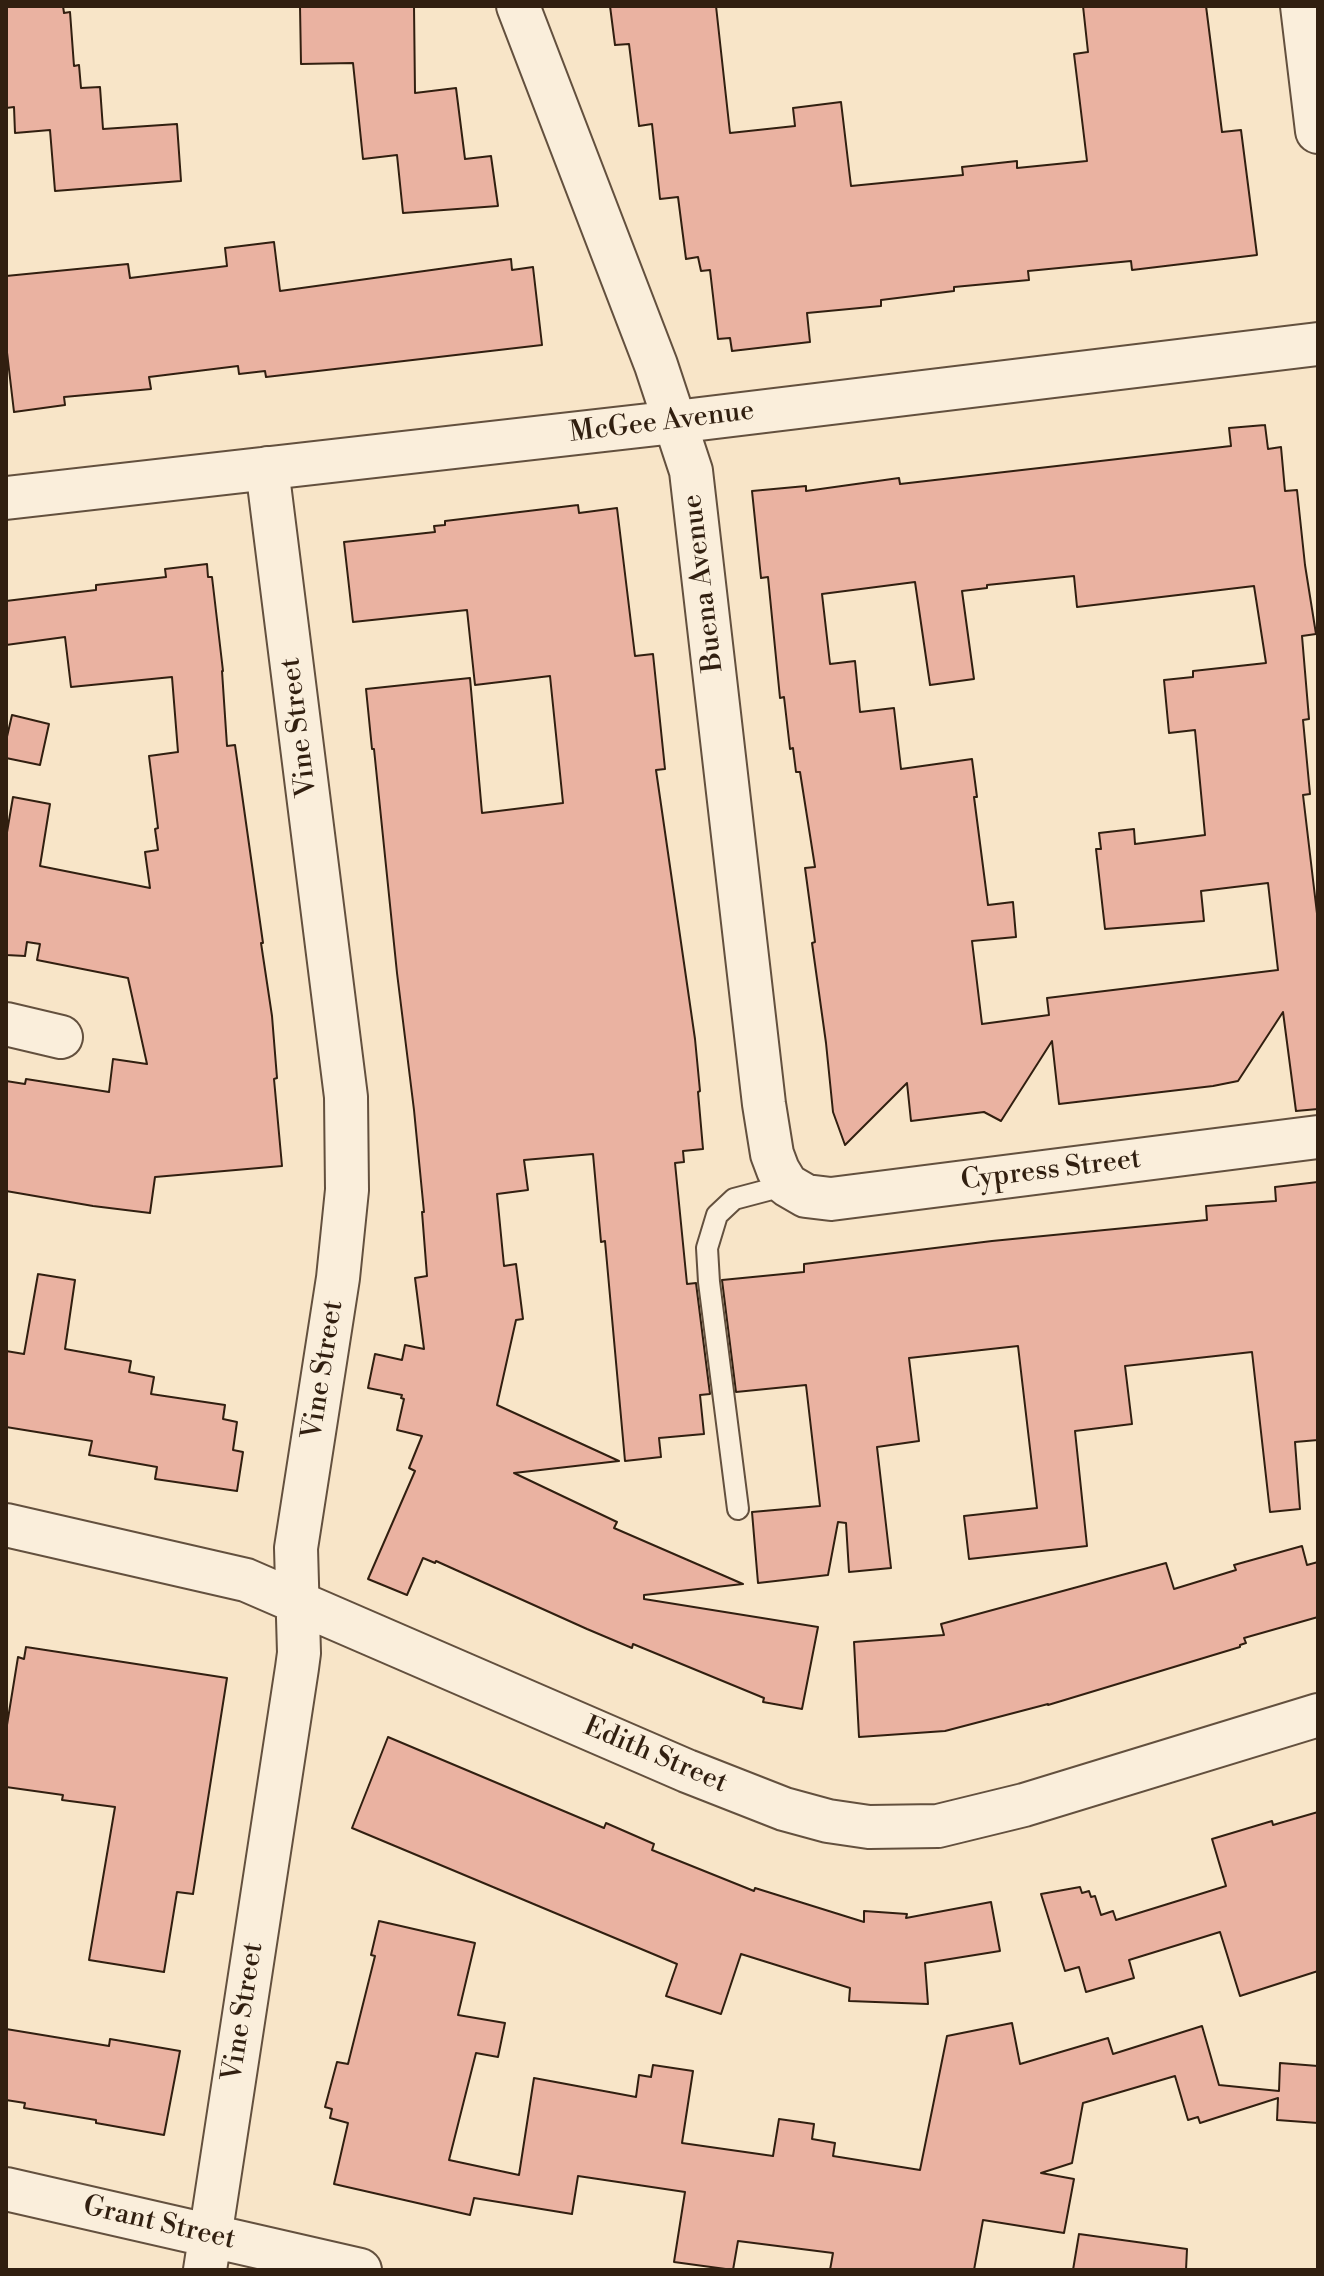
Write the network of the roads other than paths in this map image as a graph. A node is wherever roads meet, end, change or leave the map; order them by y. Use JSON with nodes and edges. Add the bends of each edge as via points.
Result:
{"nodes":[{"id":1,"x":518,"y":6,"type":"edge"},
{"id":2,"x":1303,"y":6,"type":"edge"},
{"id":3,"x":1318,"y":131,"type":"edge"},
{"id":4,"x":1318,"y":344,"type":"edge"},
{"id":5,"x":675,"y":422,"type":"junction"},
{"id":6,"x":267,"y":468,"type":"junction"},
{"id":7,"x":6,"y":498,"type":"edge"},
{"id":8,"x":6,"y":1024,"type":"edge"},
{"id":9,"x":61,"y":1037,"type":"dead end"},
{"id":10,"x":1318,"y":1137,"type":"edge"},
{"id":11,"x":787,"y":1185,"type":"junction"},
{"id":12,"x":738,"y":1509,"type":"dead end"},
{"id":13,"x":6,"y":1525,"type":"edge"},
{"id":14,"x":298,"y":1603,"type":"junction"},
{"id":15,"x":1318,"y":1715,"type":"edge"},
{"id":16,"x":6,"y":2189,"type":"edge"},
{"id":17,"x":207,"y":2253,"type":"edge"},
{"id":18,"x":360,"y":2270,"type":"edge"}],
"edges":[{"from":1,"to":5,"type":"street","name":"Buena Avenue"},
{"from":2,"to":3,"type":"street"},
{"from":4,"to":5,"type":"street","name":"McGee Avenue"},
{"from":5,"to":6,"type":"street","name":"McGee Avenue"},
{"from":5,"to":11,"type":"street","name":"Buena Avenue","via":[[691,471],[764,1104],[772,1154]]},
{"from":6,"to":7,"type":"street","name":"McGee Avenue"},
{"from":6,"to":14,"type":"street","name":"Vine Street","via":[[346,1097],[347,1190],[296,1548]]},
{"from":8,"to":9,"type":"street"},
{"from":10,"to":11,"type":"street","name":"Cypress Street","via":[[831,1199],[806,1196]]},
{"from":11,"to":12,"type":"lane","via":[[734,1199],[717,1215],[707,1248]]},
{"from":13,"to":14,"type":"street","name":"Edith Street","via":[[246,1580]]},
{"from":14,"to":15,"type":"street","name":"Edith Street","via":[[770,1804],[869,1827],[938,1826],[1024,1805]]},
{"from":14,"to":17,"type":"street","name":"Vine Street","via":[[297,1668]]},
{"from":16,"to":17,"type":"street","name":"Grant Street"},
{"from":17,"to":18,"type":"street","name":"Grant Street"}]}
